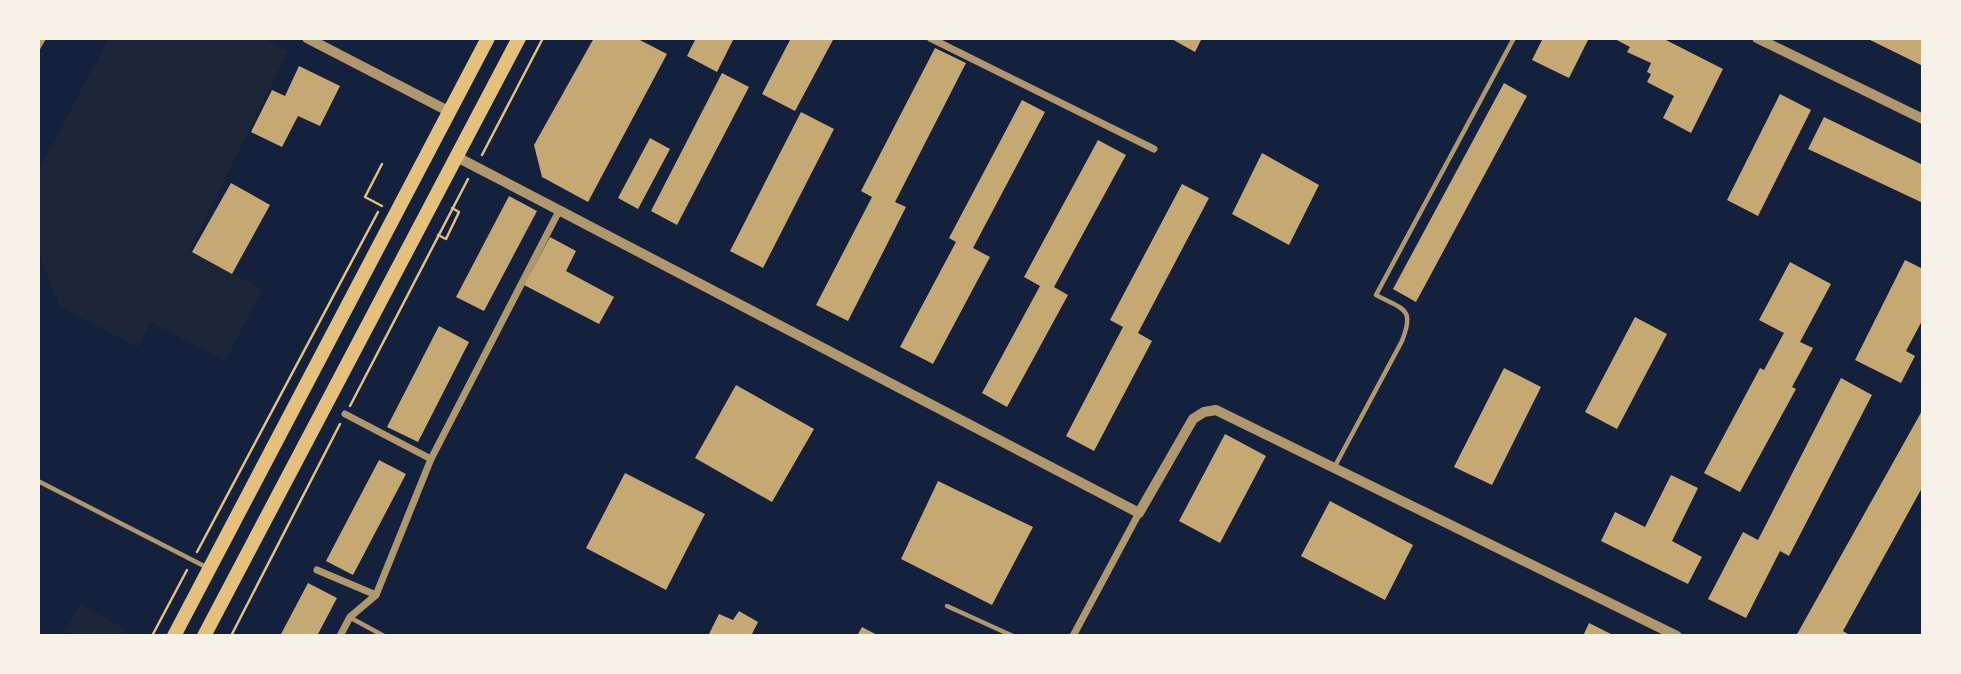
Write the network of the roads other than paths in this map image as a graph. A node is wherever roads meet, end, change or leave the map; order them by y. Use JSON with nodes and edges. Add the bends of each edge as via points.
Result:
{"nodes":[{"id":1,"x":44,"y":38,"type":"edge"},
{"id":2,"x":307,"y":38,"type":"edge"},
{"id":3,"x":488,"y":38,"type":"edge"},
{"id":4,"x":519,"y":38,"type":"edge"},
{"id":5,"x":930,"y":38,"type":"edge"},
{"id":6,"x":1514,"y":38,"type":"edge"},
{"id":7,"x":1757,"y":38,"type":"edge"},
{"id":8,"x":38,"y":48,"type":"edge"},
{"id":9,"x":450,"y":113,"type":"junction"},
{"id":10,"x":1923,"y":119,"type":"edge"},
{"id":11,"x":1154,"y":149,"type":"dead end"},
{"id":12,"x":457,"y":157,"type":"junction"},
{"id":13,"x":559,"y":211,"type":"junction"},
{"id":14,"x":345,"y":415,"type":"road end"},
{"id":15,"x":431,"y":459,"type":"junction"},
{"id":16,"x":1335,"y":467,"type":"junction"},
{"id":17,"x":38,"y":481,"type":"edge"},
{"id":18,"x":1139,"y":513,"type":"junction"},
{"id":19,"x":209,"y":569,"type":"junction"},
{"id":20,"x":317,"y":570,"type":"dead end"},
{"id":21,"x":376,"y":595,"type":"junction"},
{"id":22,"x":947,"y":606,"type":"dead end"},
{"id":23,"x":350,"y":617,"type":"junction"},
{"id":24,"x":174,"y":635,"type":"edge"},
{"id":25,"x":204,"y":635,"type":"edge"},
{"id":26,"x":340,"y":635,"type":"edge"},
{"id":27,"x":384,"y":635,"type":"edge"},
{"id":28,"x":1013,"y":635,"type":"edge"},
{"id":29,"x":1073,"y":635,"type":"edge"},
{"id":30,"x":1677,"y":635,"type":"edge"}],
"edges":[{"from":1,"to":8,"type":"lane"},
{"from":2,"to":9,"type":"street"},
{"from":3,"to":9,"type":"main road"},
{"from":4,"to":12,"type":"main road"},
{"from":5,"to":11,"type":"street"},
{"from":6,"to":16,"type":"lane","via":[[1376,295],[1402,309],[1410,322]]},
{"from":7,"to":10,"type":"street"},
{"from":9,"to":19,"type":"main road"},
{"from":12,"to":13,"type":"street"},
{"from":12,"to":25,"type":"main road"},
{"from":13,"to":15,"type":"street"},
{"from":13,"to":18,"type":"street"},
{"from":14,"to":15,"type":"street"},
{"from":15,"to":21,"type":"street"},
{"from":16,"to":18,"type":"street","via":[[1216,410],[1204,412],[1193,419]]},
{"from":16,"to":30,"type":"street"},
{"from":17,"to":19,"type":"lane"},
{"from":18,"to":29,"type":"street"},
{"from":19,"to":24,"type":"main road"},
{"from":20,"to":21,"type":"street"},
{"from":21,"to":23,"type":"street"},
{"from":22,"to":28,"type":"lane"},
{"from":23,"to":26,"type":"street"},
{"from":23,"to":27,"type":"lane"}]}
